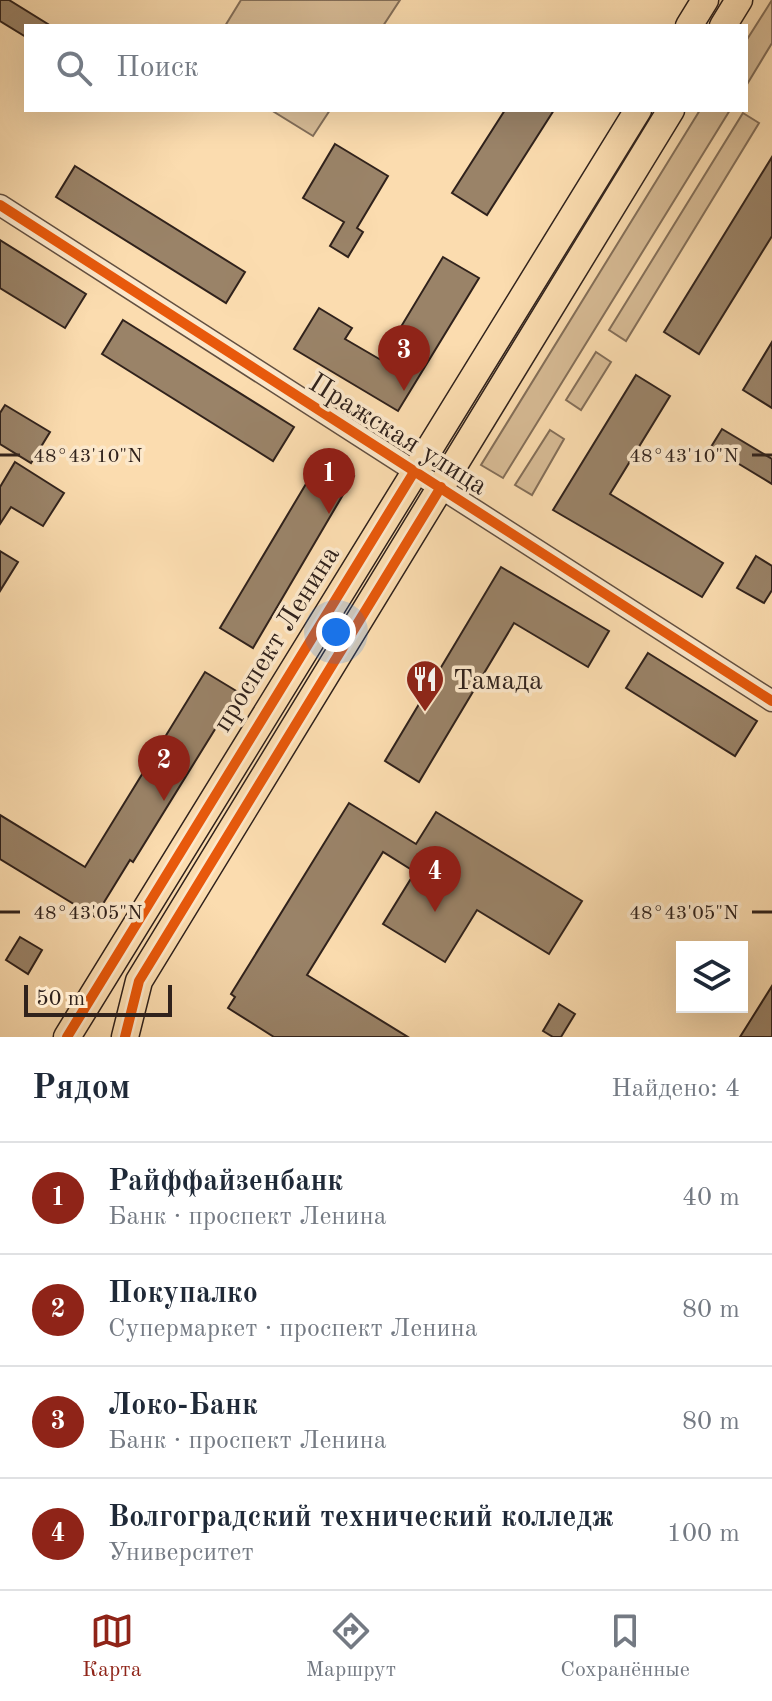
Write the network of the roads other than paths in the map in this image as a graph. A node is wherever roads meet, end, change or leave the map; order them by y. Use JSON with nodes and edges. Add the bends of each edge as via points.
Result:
{"nodes":[{"id":1,"x":705,"y":0,"type":"edge"},
{"id":2,"x":739,"y":0,"type":"edge"},
{"id":3,"x":690,"y":24,"type":"edge"},
{"id":4,"x":724,"y":24,"type":"edge"},
{"id":5,"x":637,"y":112,"type":"edge"},
{"id":6,"x":670,"y":112,"type":"edge"},
{"id":7,"x":0,"y":205,"type":"edge"},
{"id":8,"x":414,"y":472,"type":"junction"},
{"id":9,"x":441,"y":487,"type":"junction"},
{"id":10,"x":772,"y":701,"type":"edge"},
{"id":11,"x":111,"y":965,"type":"junction"},
{"id":12,"x":139,"y":981,"type":"junction"},
{"id":13,"x":67,"y":1037,"type":"edge"},
{"id":14,"x":125,"y":1037,"type":"edge"}],
"edges":[{"from":1,"to":3,"type":"main road"},
{"from":2,"to":4,"type":"main road"},
{"from":5,"to":8,"type":"main road","name":"проспект Ленина"},
{"from":6,"to":9,"type":"main road"},
{"from":7,"to":8,"type":"street","name":"Пражская улица"},
{"from":8,"to":9,"type":"street","name":"Пражская улица"},
{"from":8,"to":11,"type":"main road","name":"проспект Ленина"},
{"from":9,"to":10,"type":"street","name":"Пражская улица"},
{"from":9,"to":12,"type":"main road"},
{"from":11,"to":12,"type":"main road"},
{"from":11,"to":13,"type":"main road","name":"проспект Ленина"},
{"from":12,"to":14,"type":"main road"}]}
